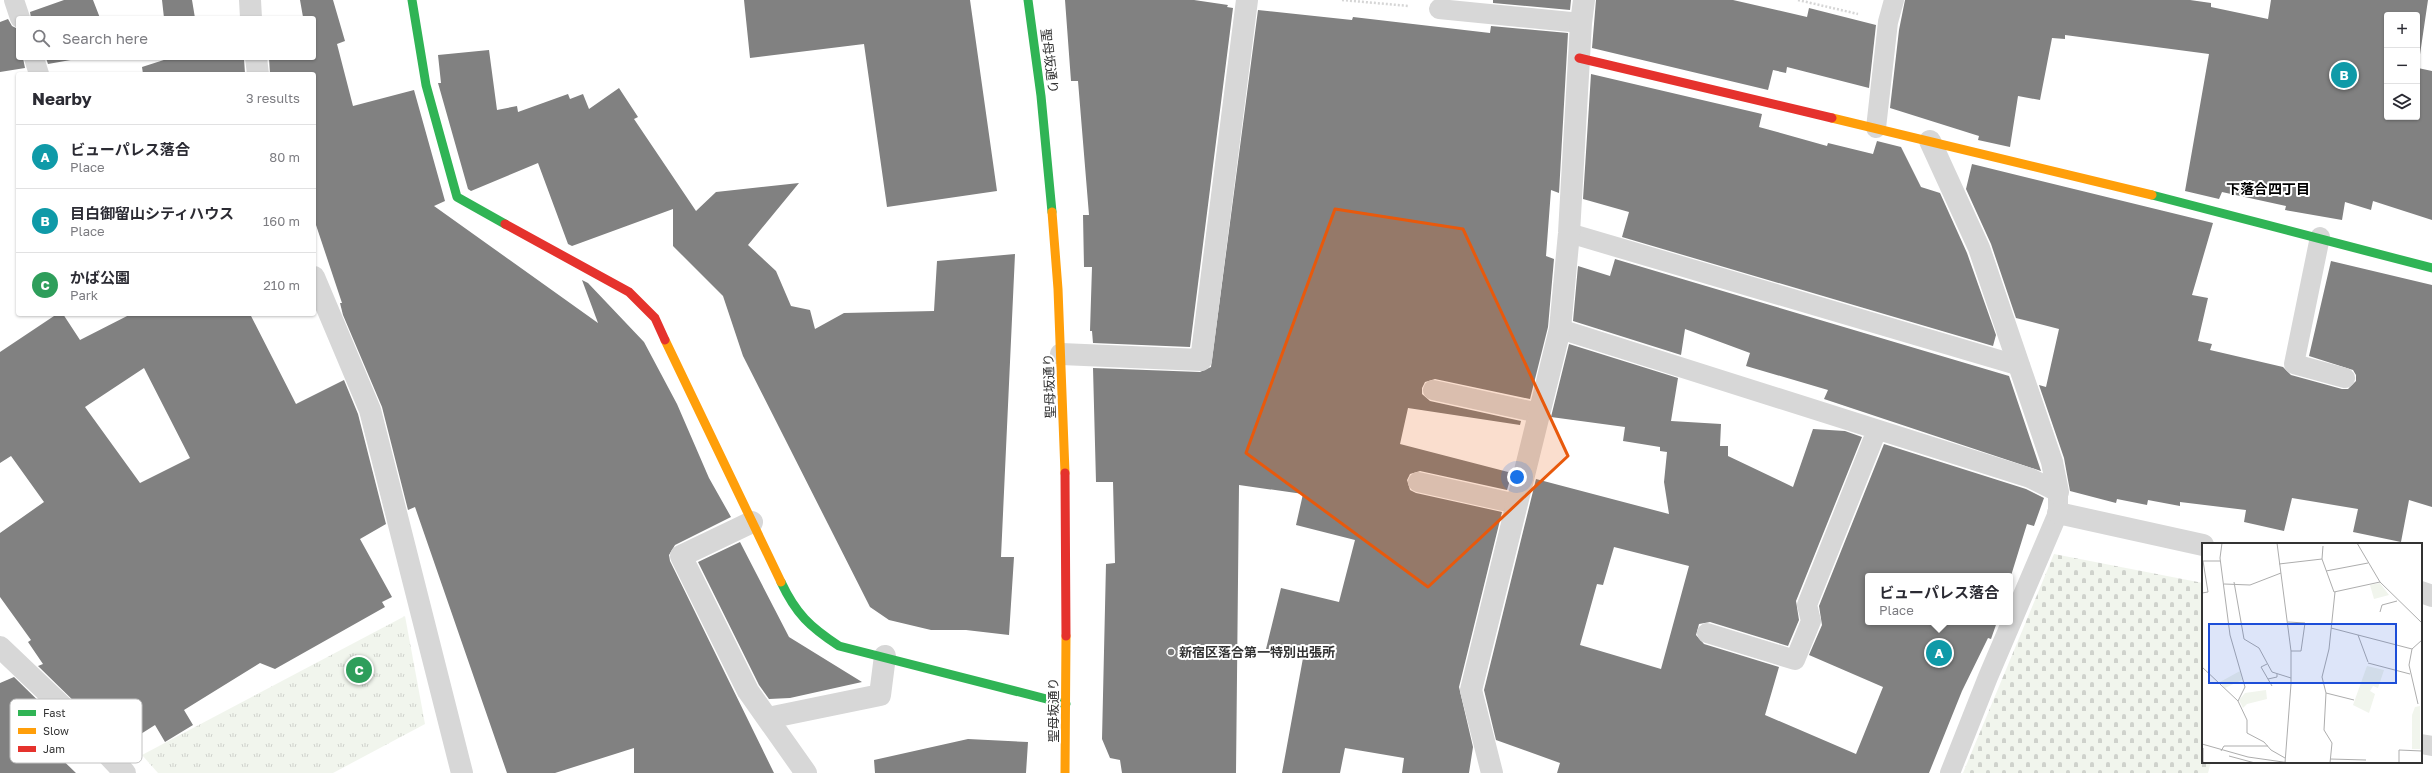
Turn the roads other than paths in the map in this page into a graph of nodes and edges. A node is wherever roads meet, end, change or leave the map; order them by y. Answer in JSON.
{"nodes":[{"id":1,"x":14,"y":0,"type":"edge"},
{"id":2,"x":250,"y":0,"type":"edge"},
{"id":3,"x":412,"y":0,"type":"edge"},
{"id":4,"x":1028,"y":0,"type":"edge"},
{"id":5,"x":1247,"y":0,"type":"edge"},
{"id":6,"x":1584,"y":0,"type":"edge"},
{"id":7,"x":1894,"y":0,"type":"edge"},
{"id":8,"x":1439,"y":9,"type":"road end"},
{"id":9,"x":19,"y":16,"type":"edge"},
{"id":10,"x":251,"y":16,"type":"edge"},
{"id":11,"x":1581,"y":23,"type":"junction"},
{"id":12,"x":1579,"y":58,"type":"junction"},
{"id":13,"x":35,"y":60,"type":"edge"},
{"id":14,"x":256,"y":60,"type":"edge"},
{"id":15,"x":38,"y":72,"type":"edge"},
{"id":16,"x":258,"y":72,"type":"edge"},
{"id":17,"x":1876,"y":128,"type":"junction"},
{"id":18,"x":1930,"y":141,"type":"junction"},
{"id":19,"x":1569,"y":233,"type":"junction"},
{"id":20,"x":2320,"y":237,"type":"junction"},
{"id":21,"x":2432,"y":268,"type":"edge"},
{"id":22,"x":316,"y":282,"type":"edge"},
{"id":23,"x":1560,"y":328,"type":"junction"},
{"id":24,"x":1061,"y":354,"type":"junction"},
{"id":25,"x":2020,"y":366,"type":"junction"},
{"id":26,"x":2345,"y":378,"type":"dead end"},
{"id":27,"x":1432,"y":390,"type":"dead end"},
{"id":28,"x":1539,"y":413,"type":"junction"},
{"id":29,"x":1877,"y":430,"type":"junction"},
{"id":30,"x":1418,"y":482,"type":"dead end"},
{"id":31,"x":2058,"y":502,"type":"junction"},
{"id":32,"x":1517,"y":504,"type":"junction"},
{"id":33,"x":752,"y":522,"type":"junction"},
{"id":34,"x":2202,"y":545,"type":"edge"},
{"id":35,"x":2422,"y":592,"type":"edge"},
{"id":36,"x":2432,"y":596,"type":"edge"},
{"id":37,"x":2013,"y":614,"type":"edge"},
{"id":38,"x":2009,"y":625,"type":"edge"},
{"id":39,"x":1706,"y":633,"type":"dead end"},
{"id":40,"x":0,"y":647,"type":"edge"},
{"id":41,"x":885,"y":656,"type":"junction"},
{"id":42,"x":55,"y":699,"type":"edge"},
{"id":43,"x":1066,"y":704,"type":"junction"},
{"id":44,"x":768,"y":718,"type":"junction"},
{"id":45,"x":2422,"y":744,"type":"edge"},
{"id":46,"x":2432,"y":746,"type":"edge"},
{"id":47,"x":116,"y":763,"type":"edge"},
{"id":48,"x":125,"y":773,"type":"edge"},
{"id":49,"x":462,"y":773,"type":"edge"},
{"id":50,"x":806,"y":773,"type":"edge"},
{"id":51,"x":1065,"y":773,"type":"edge"},
{"id":52,"x":1492,"y":773,"type":"edge"},
{"id":53,"x":1950,"y":773,"type":"edge"}],
"edges":[{"from":1,"to":9,"type":"lane"},
{"from":2,"to":10,"type":"street"},
{"from":3,"to":33,"type":"street"},
{"from":4,"to":24,"type":"street","name":"聖母坂通り"},
{"from":5,"to":24,"type":"street"},
{"from":6,"to":11,"type":"street"},
{"from":7,"to":17,"type":"lane"},
{"from":8,"to":11,"type":"lane"},
{"from":11,"to":12,"type":"street"},
{"from":12,"to":17,"type":"street"},
{"from":12,"to":19,"type":"street"},
{"from":13,"to":15,"type":"lane"},
{"from":14,"to":16,"type":"street"},
{"from":17,"to":18,"type":"street"},
{"from":18,"to":20,"type":"street"},
{"from":18,"to":25,"type":"street"},
{"from":19,"to":23,"type":"street"},
{"from":19,"to":25,"type":"lane"},
{"from":20,"to":21,"type":"street"},
{"from":20,"to":26,"type":"lane"},
{"from":22,"to":49,"type":"street"},
{"from":23,"to":28,"type":"street"},
{"from":23,"to":29,"type":"lane"},
{"from":24,"to":43,"type":"street","name":"聖母坂通り"},
{"from":25,"to":31,"type":"street"},
{"from":27,"to":28,"type":"lane"},
{"from":28,"to":32,"type":"street"},
{"from":29,"to":31,"type":"lane"},
{"from":29,"to":39,"type":"lane"},
{"from":30,"to":32,"type":"lane"},
{"from":31,"to":34,"type":"street"},
{"from":31,"to":37,"type":"lane"},
{"from":32,"to":52,"type":"street"},
{"from":33,"to":41,"type":"street"},
{"from":33,"to":44,"type":"street"},
{"from":35,"to":36,"type":"street"},
{"from":38,"to":53,"type":"lane"},
{"from":40,"to":42,"type":"street"},
{"from":41,"to":43,"type":"street"},
{"from":41,"to":44,"type":"street"},
{"from":43,"to":51,"type":"street","name":"聖母坂通り"},
{"from":44,"to":50,"type":"street"},
{"from":45,"to":46,"type":"lane"},
{"from":47,"to":48,"type":"street"}]}
